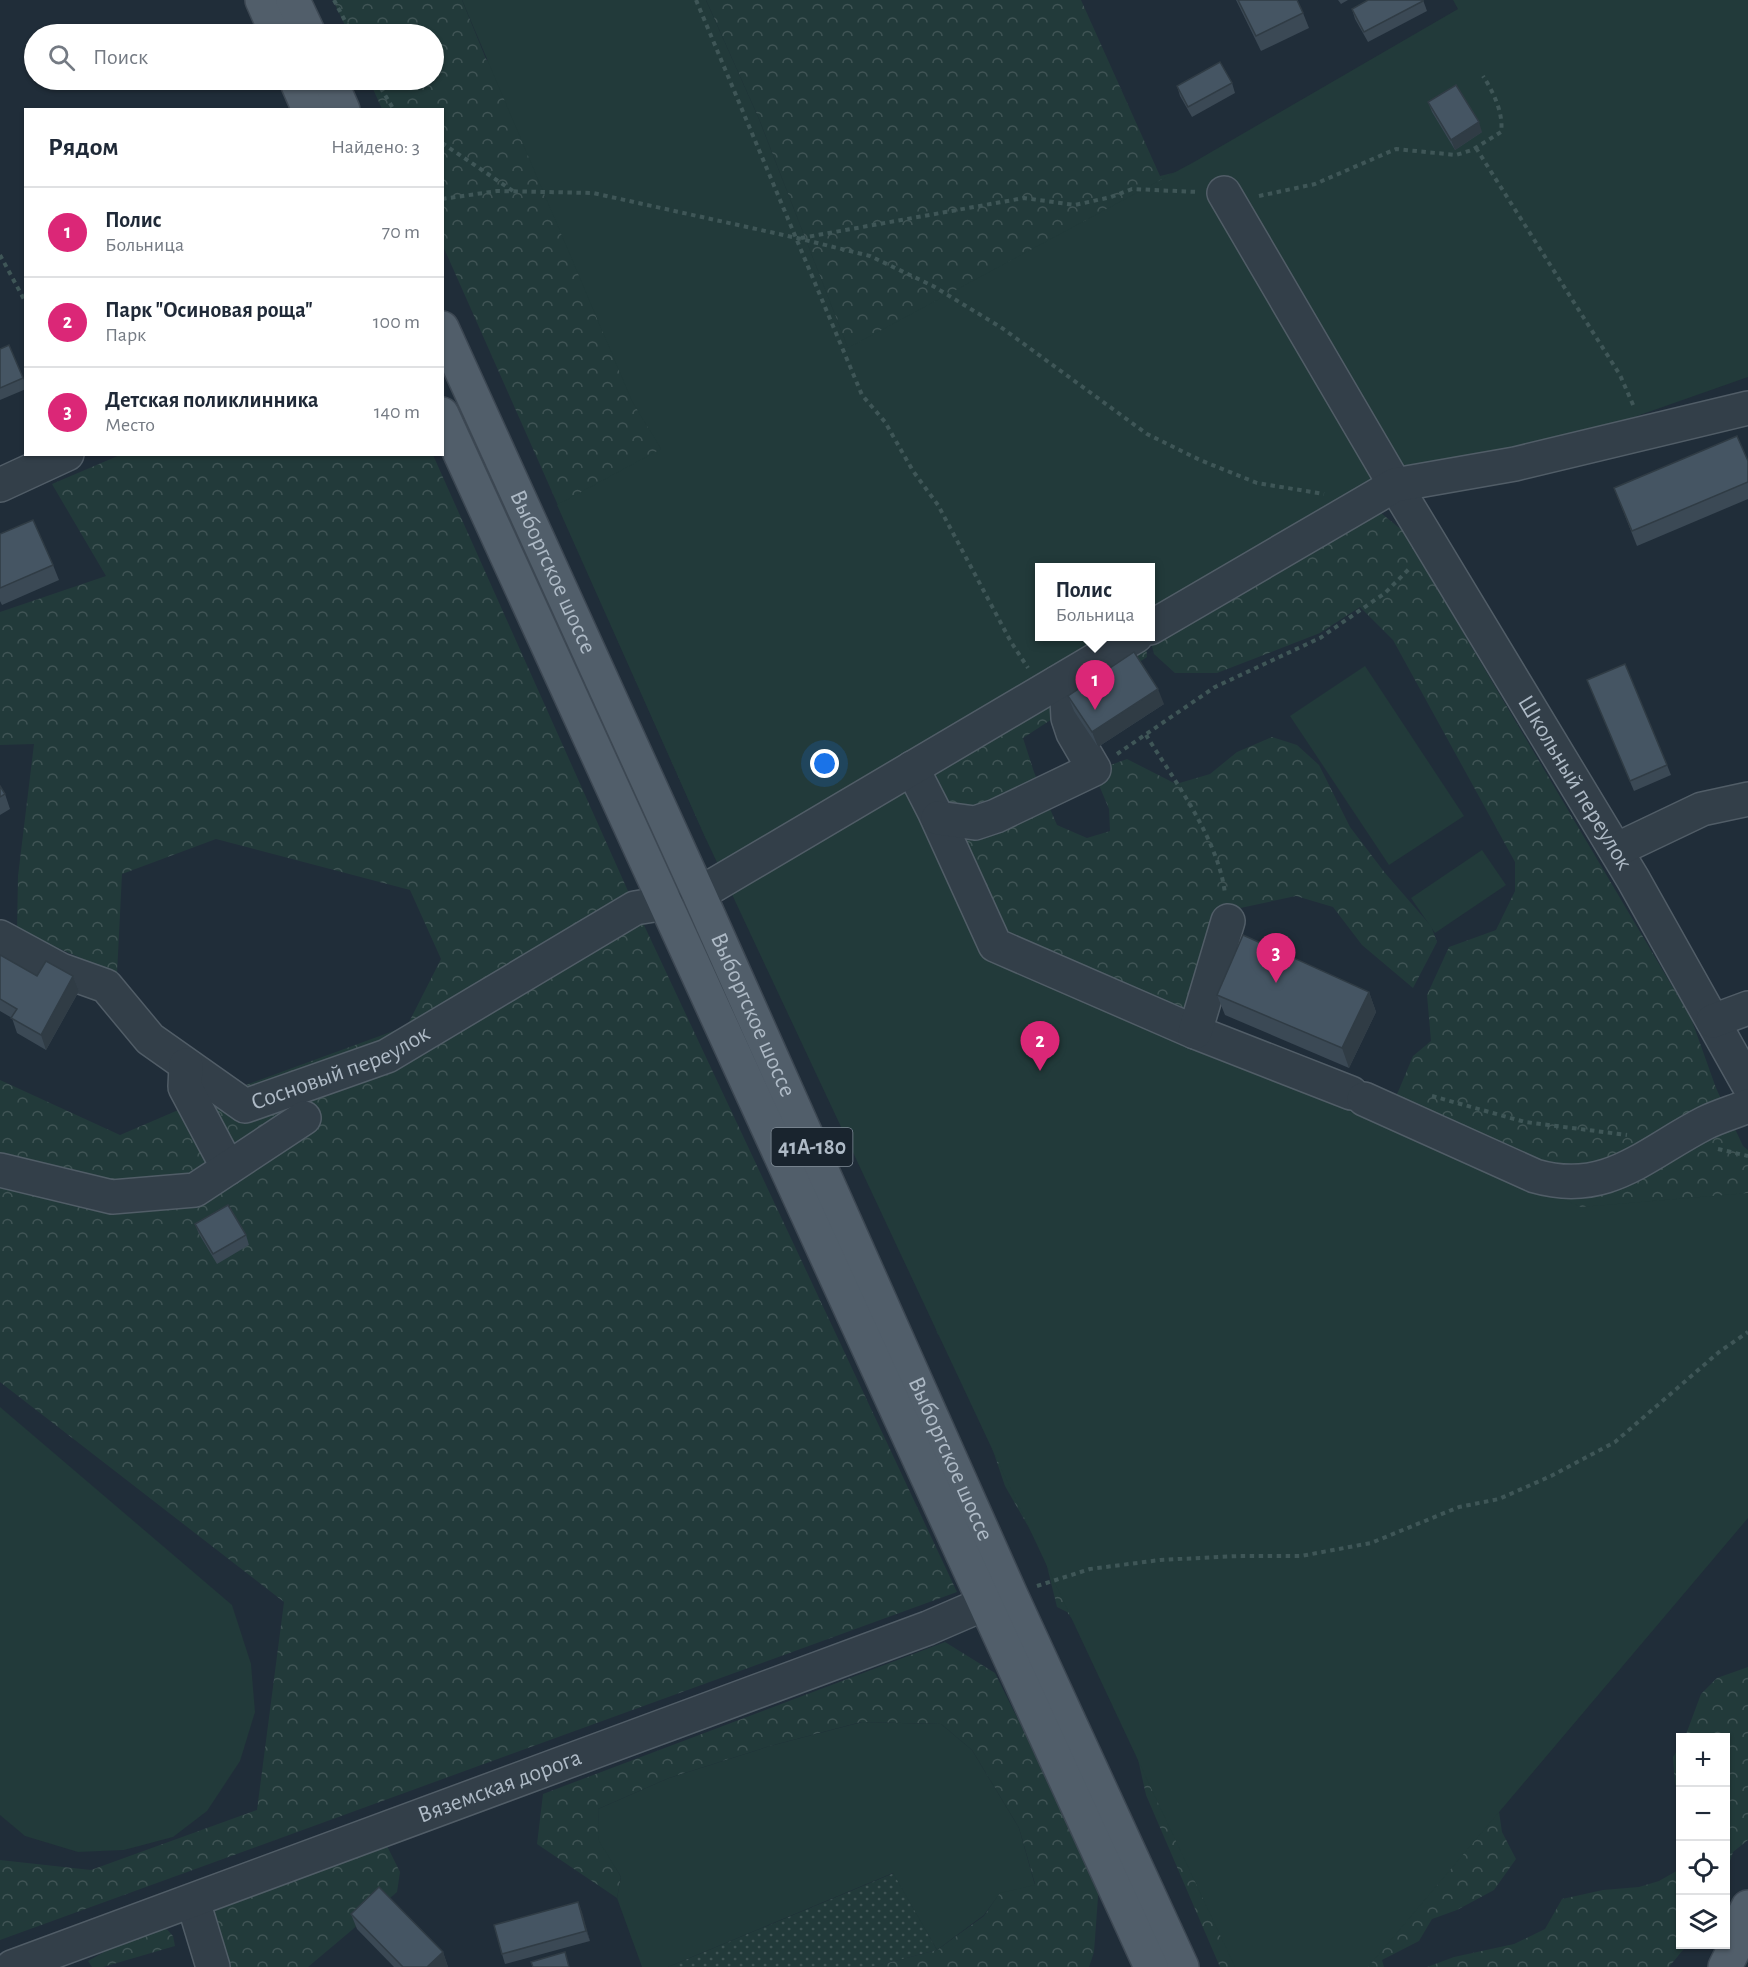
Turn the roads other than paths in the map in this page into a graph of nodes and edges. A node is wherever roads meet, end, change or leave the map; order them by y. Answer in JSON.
{"nodes":[{"id":1,"x":262,"y":0,"type":"edge"},
{"id":2,"x":293,"y":0,"type":"edge"},
{"id":3,"x":273,"y":24,"type":"edge"},
{"id":4,"x":304,"y":24,"type":"edge"},
{"id":5,"x":300,"y":90,"type":"edge"},
{"id":6,"x":334,"y":90,"type":"edge"},
{"id":7,"x":308,"y":108,"type":"edge"},
{"id":8,"x":342,"y":108,"type":"edge"},
{"id":9,"x":1227,"y":196,"type":"road end"},
{"id":10,"x":444,"y":332,"type":"edge"},
{"id":11,"x":1748,"y":408,"type":"edge"},
{"id":12,"x":444,"y":418,"type":"edge"},
{"id":13,"x":63,"y":456,"type":"edge"},
{"id":14,"x":0,"y":485,"type":"edge"},
{"id":15,"x":1395,"y":485,"type":"junction"},
{"id":16,"x":1155,"y":625,"type":"edge"},
{"id":17,"x":1127,"y":641,"type":"edge"},
{"id":18,"x":1049,"y":687,"type":"junction"},
{"id":19,"x":912,"y":768,"type":"junction"},
{"id":20,"x":1748,"y":799,"type":"edge"},
{"id":21,"x":938,"y":818,"type":"junction"},
{"id":22,"x":1616,"y":850,"type":"junction"},
{"id":23,"x":699,"y":894,"type":"junction"},
{"id":24,"x":666,"y":903,"type":"junction"},
{"id":25,"x":1228,"y":921,"type":"road end"},
{"id":26,"x":0,"y":937,"type":"edge"},
{"id":27,"x":1748,"y":1008,"type":"edge"},
{"id":28,"x":1713,"y":1021,"type":"junction"},
{"id":29,"x":1195,"y":1032,"type":"junction"},
{"id":30,"x":186,"y":1065,"type":"junction"},
{"id":31,"x":1748,"y":1084,"type":"edge"},
{"id":32,"x":1748,"y":1106,"type":"edge"},
{"id":33,"x":304,"y":1118,"type":"dead end"},
{"id":34,"x":228,"y":1168,"type":"junction"},
{"id":35,"x":0,"y":1170,"type":"edge"},
{"id":36,"x":986,"y":1603,"type":"junction"},
{"id":37,"x":193,"y":1901,"type":"junction"},
{"id":38,"x":1732,"y":1931,"type":"edge"},
{"id":39,"x":1146,"y":1962,"type":"edge"},
{"id":40,"x":12,"y":1967,"type":"edge"},
{"id":41,"x":213,"y":1967,"type":"edge"},
{"id":42,"x":1182,"y":1967,"type":"edge"},
{"id":43,"x":1706,"y":1967,"type":"edge"},
{"id":44,"x":1725,"y":1967,"type":"edge"}],
"edges":[{"from":1,"to":3,"type":"main road"},
{"from":2,"to":4,"type":"main road"},
{"from":5,"to":7,"type":"main road"},
{"from":6,"to":8,"type":"main road"},
{"from":9,"to":15,"type":"street","name":"Школьный переулок"},
{"from":10,"to":23,"type":"main road","name":"Выборгское шоссе","number":"41А-180"},
{"from":11,"to":15,"type":"street"},
{"from":12,"to":24,"type":"main road","name":"Выборгское шоссе","number":"41А-180"},
{"from":13,"to":14,"type":"street"},
{"from":15,"to":16,"type":"street"},
{"from":15,"to":22,"type":"street","name":"Школьный переулок"},
{"from":17,"to":18,"type":"street"},
{"from":18,"to":19,"type":"street"},
{"from":18,"to":21,"type":"street"},
{"from":19,"to":21,"type":"street"},
{"from":19,"to":23,"type":"street"},
{"from":20,"to":22,"type":"street"},
{"from":21,"to":29,"type":"street"},
{"from":22,"to":28,"type":"street","name":"Школьный переулок"},
{"from":23,"to":42,"type":"main road","name":"Выборгское шоссе","number":"41А-180"},
{"from":24,"to":30,"type":"street","name":"Сосновый переулок"},
{"from":24,"to":36,"type":"main road","name":"Выборгское шоссе","number":"41А-180"},
{"from":25,"to":29,"type":"street"},
{"from":26,"to":30,"type":"street","name":"Сосновый переулок"},
{"from":27,"to":28,"type":"street"},
{"from":28,"to":31,"type":"street","name":"Школьный переулок"},
{"from":29,"to":32,"type":"street"},
{"from":30,"to":34,"type":"street"},
{"from":33,"to":34,"type":"street"},
{"from":34,"to":35,"type":"street"},
{"from":36,"to":37,"type":"street","name":"Вяземская дорога"},
{"from":36,"to":39,"type":"main road","name":"Выборгское шоссе","number":"41А-180"},
{"from":37,"to":40,"type":"street","name":"Вяземская дорога"},
{"from":37,"to":41,"type":"street"},
{"from":38,"to":43,"type":"main road"},
{"from":38,"to":44,"type":"main road"}]}
